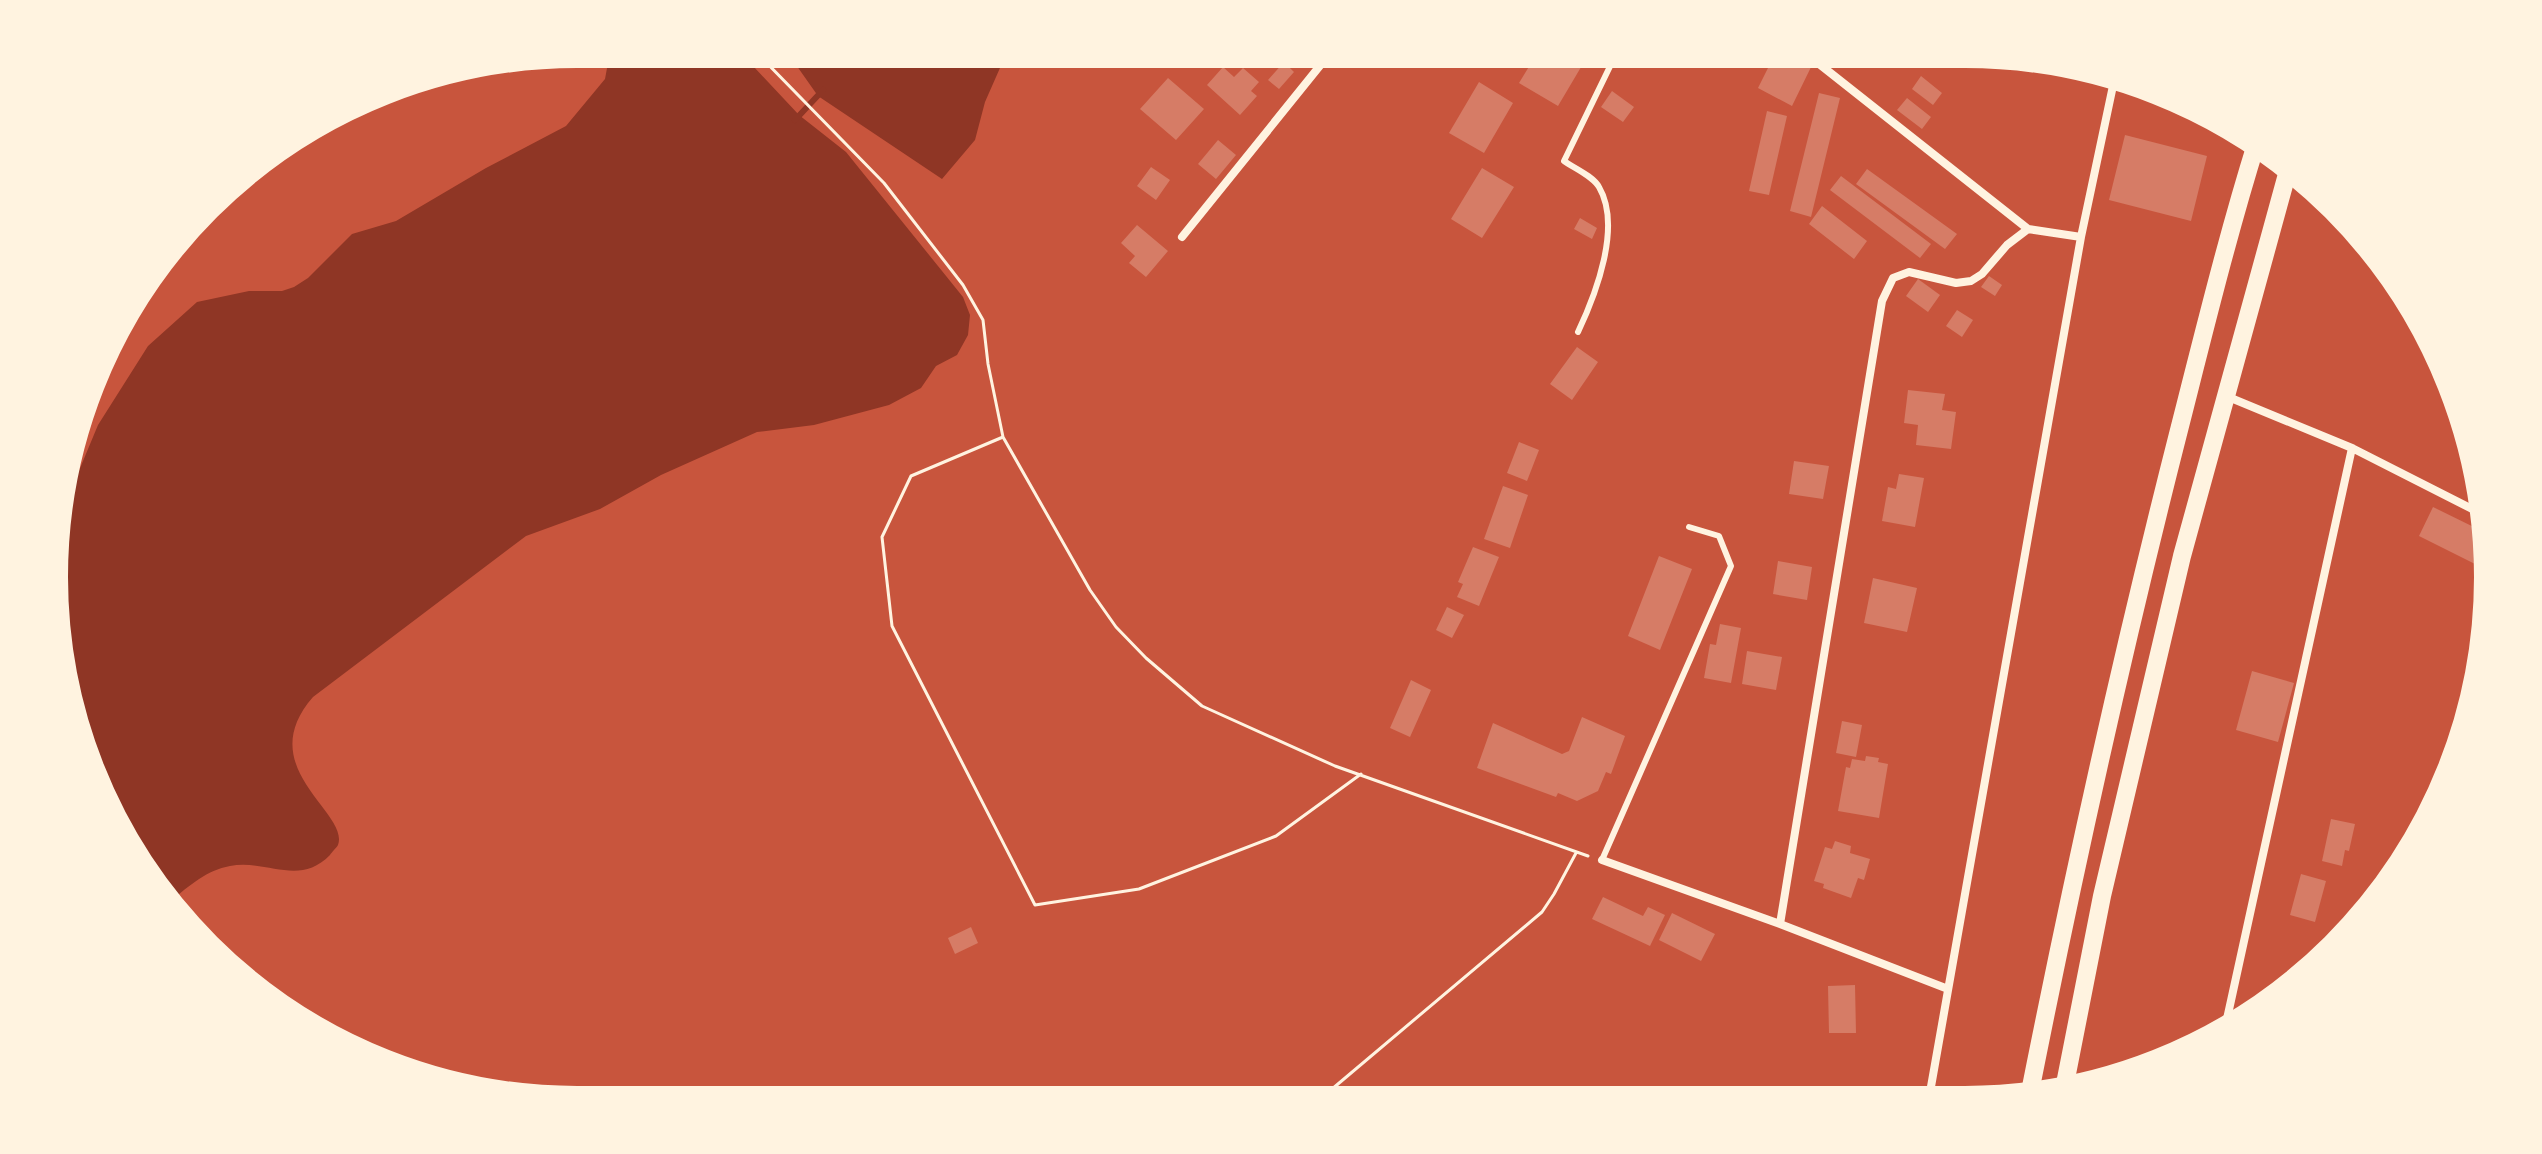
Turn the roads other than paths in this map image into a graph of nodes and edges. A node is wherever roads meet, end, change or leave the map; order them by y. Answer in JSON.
{"nodes":[{"id":1,"x":1320,"y":66,"type":"edge"},
{"id":2,"x":1610,"y":66,"type":"edge"},
{"id":3,"x":1822,"y":66,"type":"edge"},
{"id":4,"x":2113,"y":88,"type":"edge"},
{"id":5,"x":2251,"y":153,"type":"edge"},
{"id":6,"x":2285,"y":180,"type":"edge"},
{"id":7,"x":2028,"y":229,"type":"junction"},
{"id":8,"x":1182,"y":237,"type":"dead end"},
{"id":9,"x":2081,"y":237,"type":"junction"},
{"id":10,"x":1578,"y":332,"type":"dead end"},
{"id":11,"x":2225,"y":396,"type":"junction"},
{"id":12,"x":2352,"y":448,"type":"junction"},
{"id":13,"x":2472,"y":509,"type":"edge"},
{"id":14,"x":1689,"y":527,"type":"dead end"},
{"id":15,"x":1602,"y":860,"type":"joint"},
{"id":16,"x":1780,"y":924,"type":"junction"},
{"id":17,"x":1948,"y":989,"type":"junction"},
{"id":18,"x":2228,"y":1015,"type":"edge"},
{"id":19,"x":2066,"y":1078,"type":"edge"},
{"id":20,"x":2032,"y":1084,"type":"edge"},
{"id":21,"x":1931,"y":1088,"type":"edge"}],
"edges":[{"from":1,"to":8,"type":"street"},
{"from":2,"to":10,"type":"lane"},
{"from":3,"to":7,"type":"street"},
{"from":4,"to":9,"type":"street"},
{"from":5,"to":20,"type":"highway"},
{"from":6,"to":11,"type":"highway"},
{"from":7,"to":9,"type":"street"},
{"from":7,"to":16,"type":"street"},
{"from":9,"to":17,"type":"street"},
{"from":11,"to":12,"type":"street"},
{"from":11,"to":19,"type":"highway"},
{"from":12,"to":13,"type":"street"},
{"from":12,"to":18,"type":"street"},
{"from":14,"to":15,"type":"lane"},
{"from":15,"to":16,"type":"street"},
{"from":16,"to":17,"type":"street"},
{"from":17,"to":21,"type":"street"}]}
